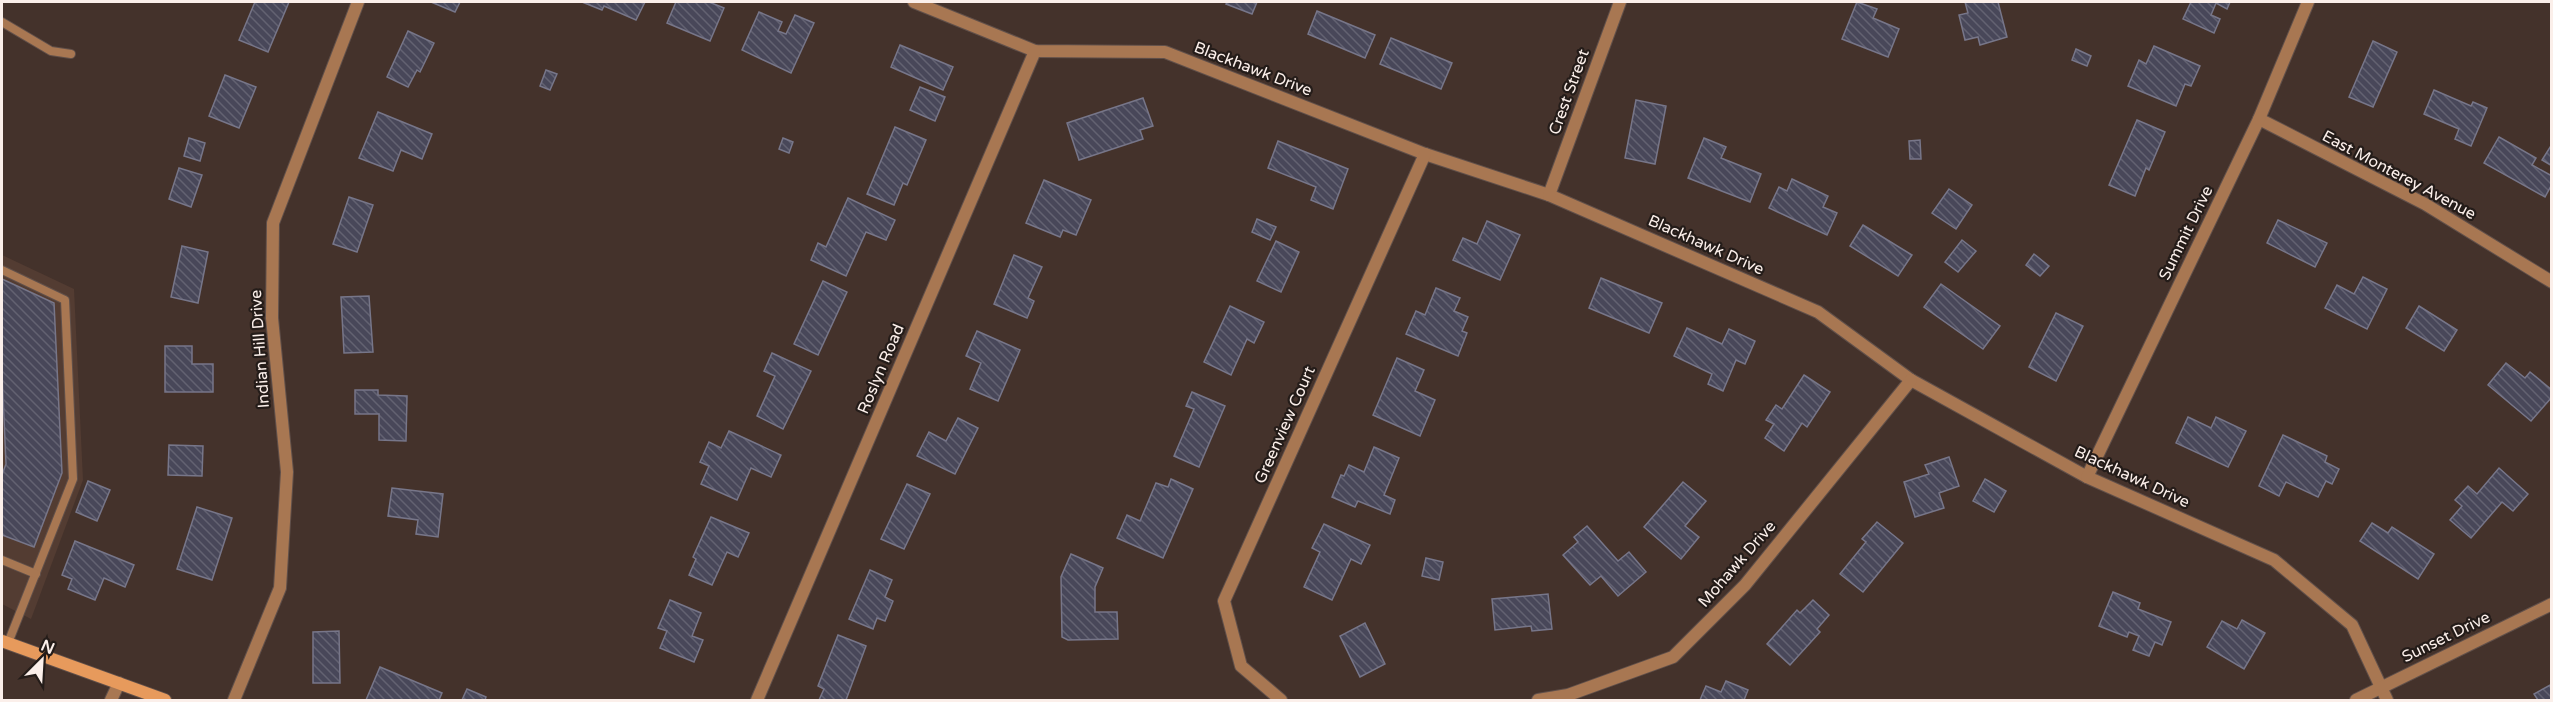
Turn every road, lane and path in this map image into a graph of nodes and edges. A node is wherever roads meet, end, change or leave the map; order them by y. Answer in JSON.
{"nodes":[{"id":1,"x":358,"y":2,"type":"edge"},
{"id":2,"x":914,"y":2,"type":"edge"},
{"id":3,"x":1620,"y":2,"type":"edge"},
{"id":4,"x":2308,"y":2,"type":"edge"},
{"id":5,"x":2,"y":22,"type":"edge"},
{"id":6,"x":1035,"y":51,"type":"junction"},
{"id":7,"x":71,"y":54,"type":"dead end"},
{"id":8,"x":2259,"y":119,"type":"junction"},
{"id":9,"x":1425,"y":154,"type":"junction"},
{"id":10,"x":1549,"y":195,"type":"junction"},
{"id":11,"x":2,"y":270,"type":"edge"},
{"id":12,"x":2552,"y":282,"type":"edge"},
{"id":13,"x":1911,"y":380,"type":"junction"},
{"id":14,"x":2086,"y":477,"type":"junction"},
{"id":15,"x":2,"y":560,"type":"edge"},
{"id":16,"x":36,"y":574,"type":"junction"},
{"id":17,"x":2552,"y":604,"type":"edge"},
{"id":18,"x":5,"y":642,"type":"edge"},
{"id":19,"x":119,"y":683,"type":"junction"},
{"id":20,"x":2380,"y":687,"type":"junction"},
{"id":21,"x":1569,"y":698,"type":"edge"},
{"id":22,"x":111,"y":700,"type":"edge"},
{"id":23,"x":165,"y":700,"type":"edge"},
{"id":24,"x":234,"y":700,"type":"edge"},
{"id":25,"x":757,"y":700,"type":"edge"},
{"id":26,"x":1281,"y":700,"type":"edge"},
{"id":27,"x":1538,"y":700,"type":"edge"},
{"id":28,"x":2356,"y":700,"type":"edge"},
{"id":29,"x":2387,"y":700,"type":"edge"}],
"edges":[{"from":1,"to":24,"type":"street","name":"Indian Hill Drive"},
{"from":2,"to":6,"type":"street","name":"Blackhawk Drive"},
{"from":3,"to":10,"type":"street","name":"Crest Street"},
{"from":4,"to":8,"type":"street","name":"Summit Drive"},
{"from":5,"to":7,"type":"lane"},
{"from":6,"to":9,"type":"street","name":"Blackhawk Drive"},
{"from":6,"to":25,"type":"street","name":"Roslyn Road"},
{"from":8,"to":12,"type":"street","name":"East Monterey Avenue"},
{"from":8,"to":14,"type":"street","name":"Summit Drive"},
{"from":9,"to":10,"type":"street","name":"Blackhawk Drive"},
{"from":9,"to":26,"type":"street","name":"Greenview Court"},
{"from":10,"to":13,"type":"street","name":"Blackhawk Drive"},
{"from":11,"to":16,"type":"lane"},
{"from":13,"to":14,"type":"street","name":"Blackhawk Drive"},
{"from":13,"to":21,"type":"street","name":"Mohawk Drive"},
{"from":14,"to":20,"type":"street","name":"Blackhawk Drive"},
{"from":15,"to":16,"type":"lane"},
{"from":16,"to":18,"type":"lane"},
{"from":17,"to":20,"type":"street","name":"Sunset Drive"},
{"from":18,"to":19,"type":"main road"},
{"from":19,"to":22,"type":"street"},
{"from":19,"to":23,"type":"main road"},
{"from":20,"to":28,"type":"street","name":"Sunset Drive"},
{"from":20,"to":29,"type":"street","name":"Blackhawk Drive"},
{"from":21,"to":27,"type":"street","name":"Mohawk Drive"}]}
